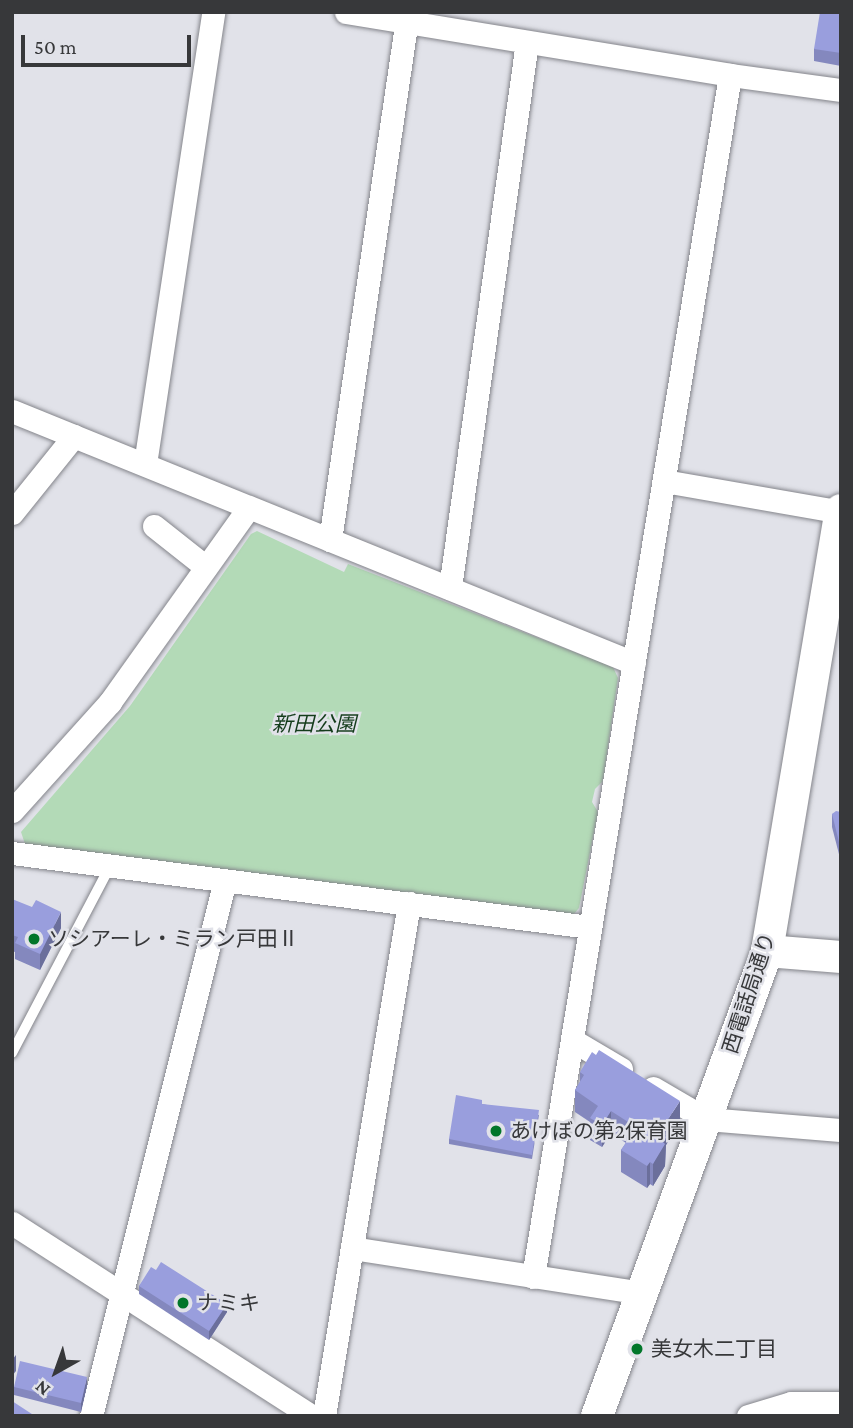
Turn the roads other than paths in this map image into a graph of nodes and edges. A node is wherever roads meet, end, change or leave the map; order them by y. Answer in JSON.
{"nodes":[{"id":1,"x":213,"y":12,"type":"edge"},
{"id":2,"x":346,"y":12,"type":"edge"},
{"id":3,"x":407,"y":17,"type":"edge"},
{"id":4,"x":527,"y":42,"type":"junction"},
{"id":5,"x":730,"y":75,"type":"junction"},
{"id":6,"x":841,"y":90,"type":"edge"},
{"id":7,"x":12,"y":411,"type":"edge"},
{"id":8,"x":74,"y":436,"type":"junction"},
{"id":9,"x":145,"y":464,"type":"junction"},
{"id":10,"x":664,"y":481,"type":"junction"},
{"id":11,"x":249,"y":507,"type":"junction"},
{"id":12,"x":841,"y":511,"type":"edge"},
{"id":13,"x":12,"y":513,"type":"edge"},
{"id":14,"x":154,"y":526,"type":"dead end"},
{"id":15,"x":330,"y":540,"type":"junction"},
{"id":16,"x":206,"y":567,"type":"junction"},
{"id":17,"x":450,"y":589,"type":"junction"},
{"id":18,"x":634,"y":663,"type":"junction"},
{"id":19,"x":12,"y":811,"type":"edge"},
{"id":20,"x":12,"y":853,"type":"edge"},
{"id":21,"x":111,"y":865,"type":"junction"},
{"id":22,"x":225,"y":880,"type":"junction"},
{"id":23,"x":409,"y":903,"type":"junction"},
{"id":24,"x":590,"y":926,"type":"junction"},
{"id":25,"x":768,"y":951,"type":"junction"},
{"id":26,"x":841,"y":957,"type":"edge"},
{"id":27,"x":572,"y":1040,"type":"junction"},
{"id":28,"x":12,"y":1053,"type":"edge"},
{"id":29,"x":706,"y":1119,"type":"junction"},
{"id":30,"x":841,"y":1130,"type":"edge"},
{"id":31,"x":12,"y":1223,"type":"edge"},
{"id":32,"x":352,"y":1248,"type":"junction"},
{"id":33,"x":533,"y":1277,"type":"junction"},
{"id":34,"x":122,"y":1293,"type":"junction"},
{"id":35,"x":642,"y":1293,"type":"junction"},
{"id":36,"x":841,"y":1403,"type":"edge"},
{"id":37,"x":91,"y":1416,"type":"edge"},
{"id":38,"x":312,"y":1416,"type":"edge"},
{"id":39,"x":324,"y":1416,"type":"edge"},
{"id":40,"x":597,"y":1416,"type":"edge"},
{"id":41,"x":748,"y":1416,"type":"edge"}],
"edges":[{"from":1,"to":9,"type":"street"},
{"from":2,"to":3,"type":"street"},
{"from":3,"to":4,"type":"street"},
{"from":3,"to":15,"type":"street"},
{"from":4,"to":5,"type":"street"},
{"from":4,"to":17,"type":"street"},
{"from":5,"to":6,"type":"street"},
{"from":5,"to":10,"type":"street"},
{"from":7,"to":8,"type":"street"},
{"from":8,"to":9,"type":"street"},
{"from":8,"to":13,"type":"street"},
{"from":9,"to":11,"type":"street"},
{"from":10,"to":12,"type":"street"},
{"from":10,"to":18,"type":"street"},
{"from":11,"to":15,"type":"street"},
{"from":11,"to":16,"type":"street"},
{"from":12,"to":25,"type":"street","name":"西電話局通り"},
{"from":14,"to":16,"type":"street"},
{"from":15,"to":17,"type":"street"},
{"from":16,"to":19,"type":"street"},
{"from":17,"to":18,"type":"street"},
{"from":18,"to":24,"type":"street"},
{"from":20,"to":21,"type":"street"},
{"from":21,"to":22,"type":"street"},
{"from":21,"to":28,"type":"lane"},
{"from":22,"to":23,"type":"street"},
{"from":22,"to":34,"type":"street"},
{"from":23,"to":24,"type":"street"},
{"from":23,"to":32,"type":"street"},
{"from":24,"to":27,"type":"street"},
{"from":25,"to":26,"type":"street"},
{"from":25,"to":29,"type":"street","name":"西電話局通り"},
{"from":27,"to":29,"type":"street"},
{"from":27,"to":33,"type":"street"},
{"from":29,"to":30,"type":"street"},
{"from":29,"to":35,"type":"street","name":"西電話局通り"},
{"from":31,"to":34,"type":"street"},
{"from":32,"to":33,"type":"street"},
{"from":32,"to":39,"type":"street"},
{"from":33,"to":35,"type":"street"},
{"from":34,"to":37,"type":"street"},
{"from":34,"to":38,"type":"street"},
{"from":35,"to":40,"type":"street","name":"西電話局通り"},
{"from":36,"to":41,"type":"street"}]}
